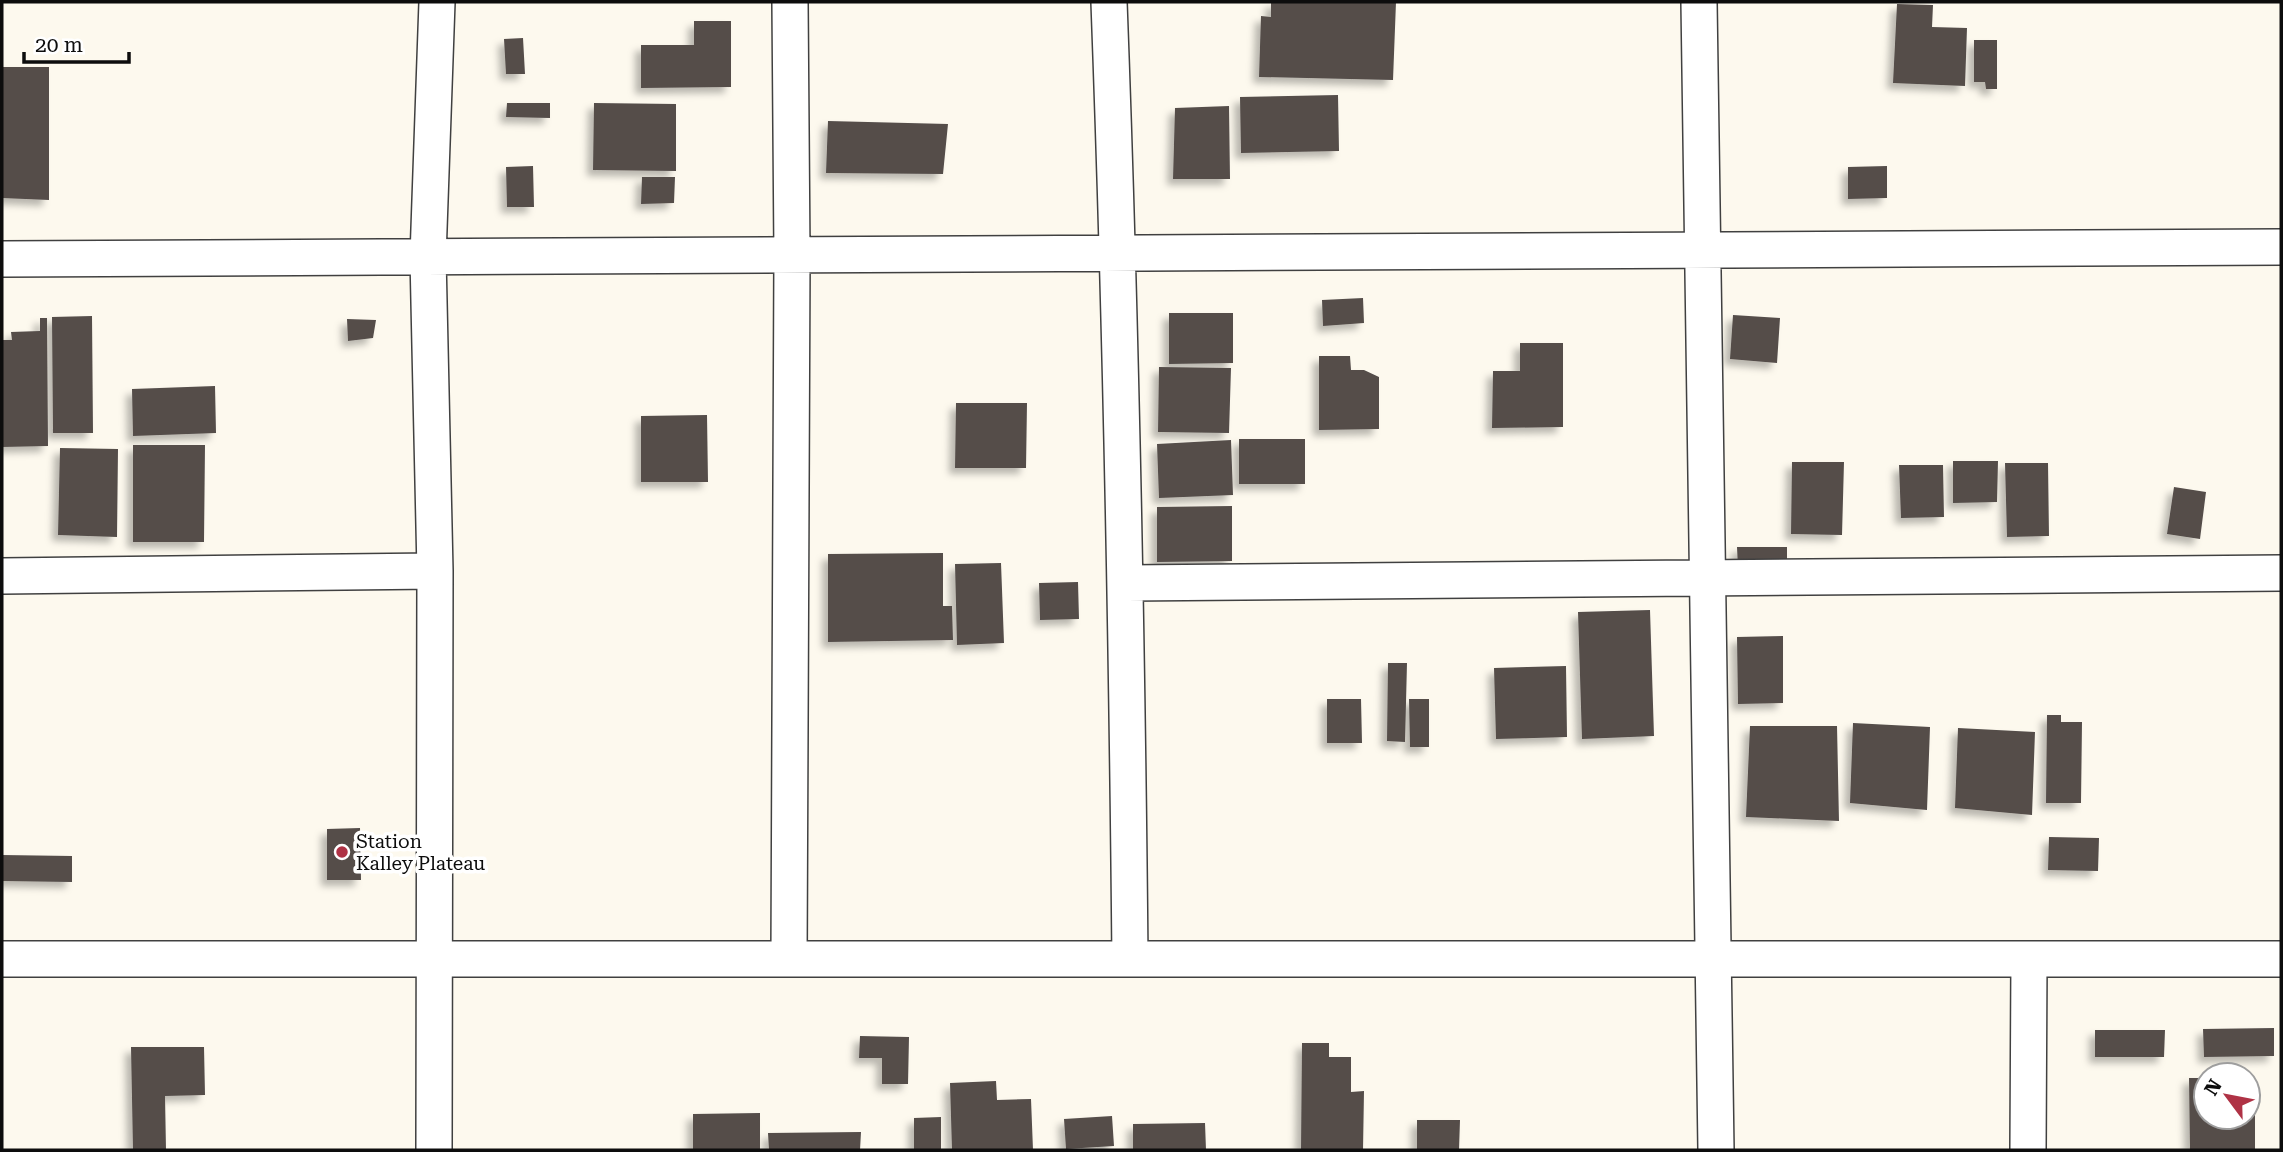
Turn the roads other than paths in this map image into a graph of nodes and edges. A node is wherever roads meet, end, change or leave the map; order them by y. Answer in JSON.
{"nodes":[{"id":1,"x":437,"y":2,"type":"edge"},
{"id":2,"x":790,"y":2,"type":"edge"},
{"id":3,"x":1109,"y":2,"type":"edge"},
{"id":4,"x":1699,"y":2,"type":"edge"},
{"id":5,"x":2281,"y":247,"type":"edge"},
{"id":6,"x":1702,"y":250,"type":"junction"},
{"id":7,"x":1119,"y":253,"type":"junction"},
{"id":8,"x":792,"y":255,"type":"junction"},
{"id":9,"x":428,"y":257,"type":"junction"},
{"id":10,"x":2,"y":259,"type":"edge"},
{"id":11,"x":435,"y":571,"type":"junction"},
{"id":12,"x":2281,"y":573,"type":"edge"},
{"id":13,"x":2,"y":576,"type":"edge"},
{"id":14,"x":1708,"y":578,"type":"junction"},
{"id":15,"x":1126,"y":583,"type":"junction"},
{"id":16,"x":434,"y":958,"type":"junction"},
{"id":17,"x":2,"y":959,"type":"edge"},
{"id":18,"x":789,"y":959,"type":"junction"},
{"id":19,"x":1130,"y":959,"type":"junction"},
{"id":20,"x":1713,"y":959,"type":"junction"},
{"id":21,"x":2029,"y":959,"type":"junction"},
{"id":22,"x":2281,"y":959,"type":"edge"},
{"id":23,"x":434,"y":1150,"type":"edge"},
{"id":24,"x":1716,"y":1150,"type":"edge"},
{"id":25,"x":2028,"y":1150,"type":"edge"}],
"edges":[{"from":1,"to":9,"type":"street"},
{"from":2,"to":8,"type":"street"},
{"from":3,"to":7,"type":"street"},
{"from":4,"to":6,"type":"street"},
{"from":5,"to":6,"type":"street"},
{"from":6,"to":7,"type":"street"},
{"from":6,"to":14,"type":"street"},
{"from":7,"to":8,"type":"street"},
{"from":7,"to":15,"type":"street"},
{"from":8,"to":9,"type":"street"},
{"from":8,"to":18,"type":"street"},
{"from":9,"to":10,"type":"street"},
{"from":9,"to":11,"type":"street"},
{"from":11,"to":13,"type":"street"},
{"from":11,"to":16,"type":"street"},
{"from":12,"to":14,"type":"street"},
{"from":14,"to":15,"type":"street"},
{"from":14,"to":20,"type":"street"},
{"from":15,"to":19,"type":"street"},
{"from":16,"to":17,"type":"street"},
{"from":16,"to":18,"type":"street"},
{"from":16,"to":23,"type":"street"},
{"from":18,"to":19,"type":"street"},
{"from":19,"to":20,"type":"street"},
{"from":20,"to":21,"type":"street"},
{"from":20,"to":24,"type":"street"},
{"from":21,"to":22,"type":"street"},
{"from":21,"to":25,"type":"street"}]}
